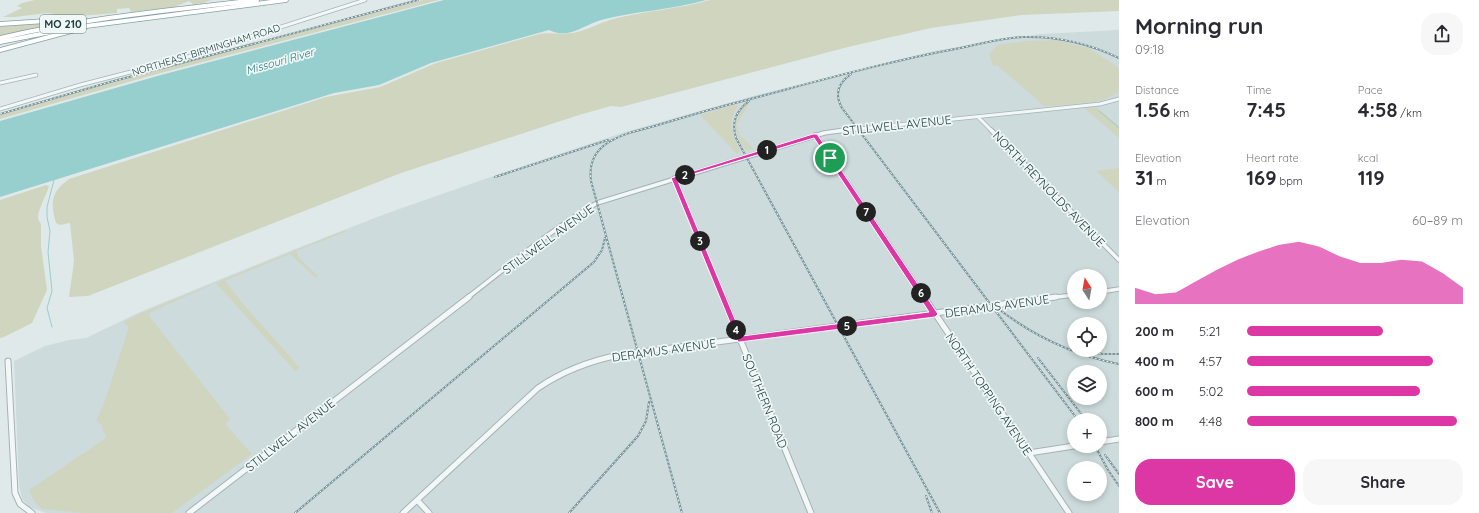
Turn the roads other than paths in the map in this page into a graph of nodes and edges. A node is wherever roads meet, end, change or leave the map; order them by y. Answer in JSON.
{"nodes":[{"id":1,"x":257,"y":0,"type":"edge"},
{"id":2,"x":286,"y":0,"type":"edge"},
{"id":3,"x":365,"y":0,"type":"edge"},
{"id":4,"x":127,"y":17,"type":"junction"},
{"id":5,"x":0,"y":24,"type":"edge"},
{"id":6,"x":0,"y":38,"type":"edge"},
{"id":7,"x":0,"y":42,"type":"edge"},
{"id":8,"x":0,"y":50,"type":"edge"},
{"id":9,"x":36,"y":75,"type":"dead end"},
{"id":10,"x":0,"y":83,"type":"edge"},
{"id":11,"x":1119,"y":99,"type":"edge"},
{"id":12,"x":0,"y":109,"type":"edge"},
{"id":13,"x":978,"y":117,"type":"junction"},
{"id":14,"x":815,"y":136,"type":"junction"},
{"id":15,"x":674,"y":178,"type":"junction"},
{"id":16,"x":1119,"y":260,"type":"edge"},
{"id":17,"x":1119,"y":289,"type":"edge"},
{"id":18,"x":1107,"y":291,"type":"edge"},
{"id":19,"x":1067,"y":296,"type":"edge"},
{"id":20,"x":935,"y":314,"type":"junction"},
{"id":21,"x":740,"y":339,"type":"junction"},
{"id":22,"x":8,"y":361,"type":"dead end"},
{"id":23,"x":1119,"y":438,"type":"edge"},
{"id":24,"x":1107,"y":441,"type":"edge"},
{"id":25,"x":1067,"y":447,"type":"edge"},
{"id":26,"x":1029,"y":453,"type":"junction"},
{"id":27,"x":417,"y":500,"type":"junction"},
{"id":28,"x":32,"y":513,"type":"edge"},
{"id":29,"x":189,"y":513,"type":"edge"},
{"id":30,"x":403,"y":513,"type":"edge"},
{"id":31,"x":429,"y":513,"type":"edge"},
{"id":32,"x":811,"y":513,"type":"edge"},
{"id":33,"x":1069,"y":513,"type":"edge"}],
"edges":[{"from":1,"to":4,"type":"highway","number":"MO 210"},
{"from":2,"to":4,"type":"highway","number":"MO 210"},
{"from":3,"to":12,"type":"street","name":"NORTHEAST BIRMINGHAM ROAD"},
{"from":4,"to":5,"type":"highway"},
{"from":4,"to":6,"type":"highway","number":"MO 210"},
{"from":4,"to":7,"type":"highway","number":"MO 210"},
{"from":4,"to":8,"type":"highway"},
{"from":9,"to":10,"type":"street"},
{"from":11,"to":13,"type":"street","name":"STILLWELL AVENUE"},
{"from":13,"to":14,"type":"street","name":"STILLWELL AVENUE"},
{"from":13,"to":16,"type":"street","name":"NORTH REYNOLDS AVENUE"},
{"from":14,"to":15,"type":"street","name":"STILLWELL AVENUE"},
{"from":14,"to":20,"type":"street","name":"NORTH TOPPING AVENUE"},
{"from":15,"to":21,"type":"street","name":"SOUTHERN ROAD"},
{"from":15,"to":29,"type":"street","name":"STILLWELL AVENUE"},
{"from":17,"to":18,"type":"street"},
{"from":19,"to":20,"type":"street","name":"DERAMUS AVENUE"},
{"from":20,"to":21,"type":"street","name":"DERAMUS AVENUE"},
{"from":20,"to":26,"type":"street","name":"NORTH TOPPING AVENUE"},
{"from":21,"to":27,"type":"street","name":"DERAMUS AVENUE"},
{"from":21,"to":32,"type":"street","name":"SOUTHERN ROAD"},
{"from":22,"to":28,"type":"street"},
{"from":23,"to":24,"type":"street"},
{"from":25,"to":26,"type":"street"},
{"from":26,"to":33,"type":"street","name":"NORTH TOPPING AVENUE"},
{"from":27,"to":30,"type":"street","name":"DERAMUS AVENUE"},
{"from":27,"to":31,"type":"street"}]}
